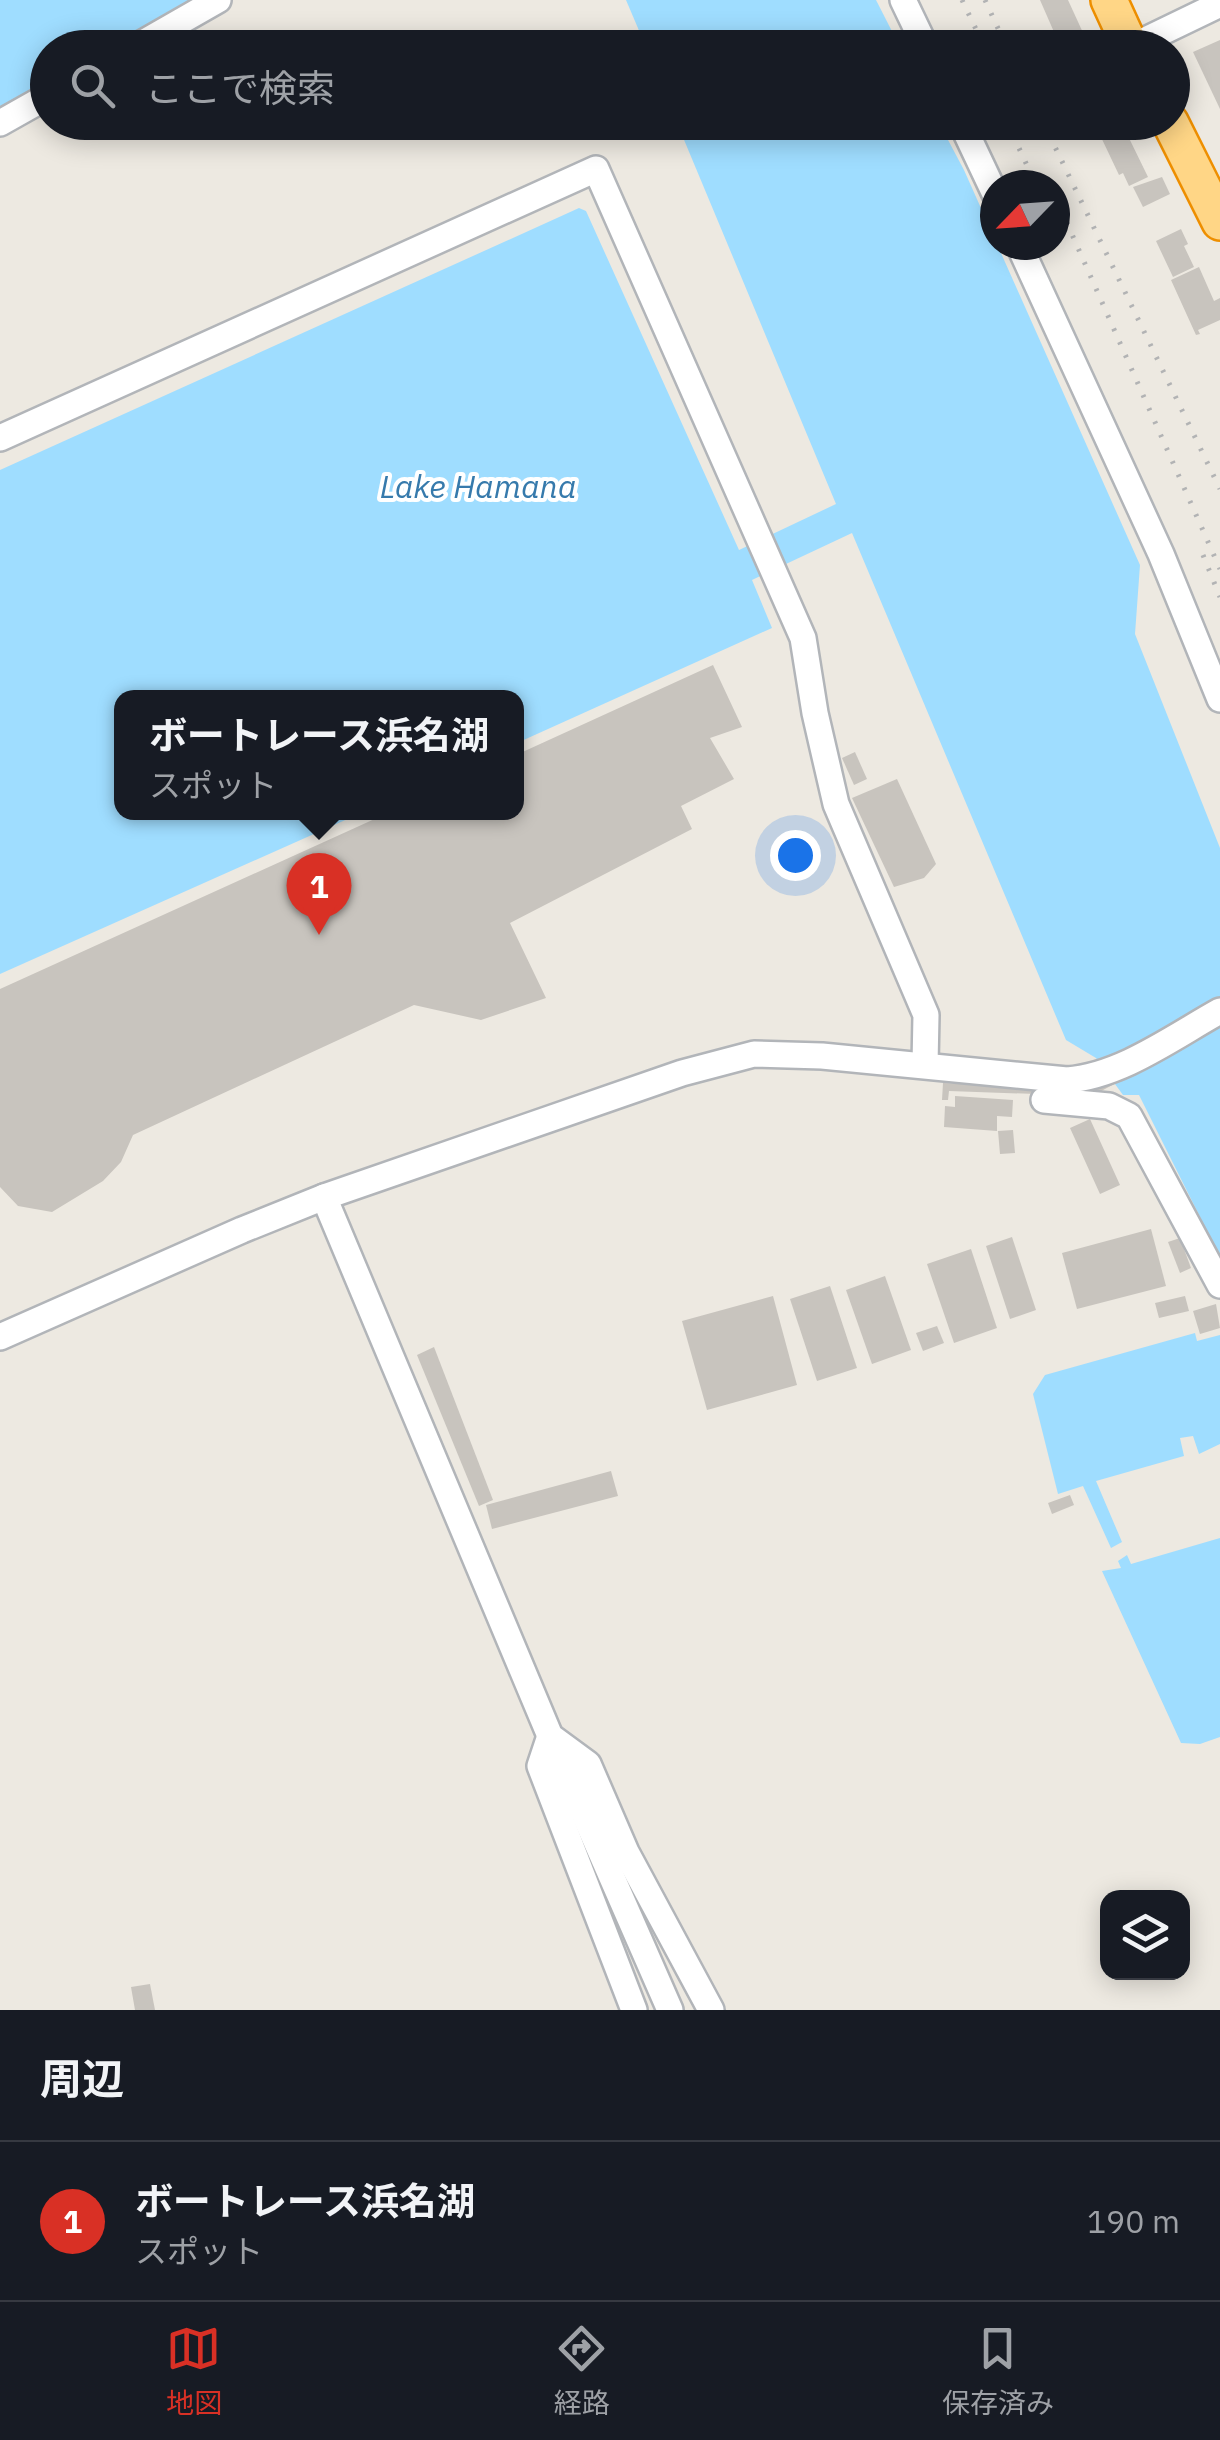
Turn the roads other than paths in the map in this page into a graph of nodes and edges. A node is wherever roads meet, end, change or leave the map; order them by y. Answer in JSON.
{"nodes":[{"id":1,"x":218,"y":0,"type":"edge"},
{"id":2,"x":903,"y":0,"type":"edge"},
{"id":3,"x":1110,"y":0,"type":"edge"},
{"id":4,"x":1220,"y":4,"type":"edge"},
{"id":5,"x":166,"y":30,"type":"edge"},
{"id":6,"x":917,"y":30,"type":"edge"},
{"id":7,"x":1123,"y":30,"type":"edge"},
{"id":8,"x":1166,"y":30,"type":"edge"},
{"id":9,"x":30,"y":106,"type":"edge"},
{"id":10,"x":0,"y":123,"type":"edge"},
{"id":11,"x":970,"y":140,"type":"edge"},
{"id":12,"x":1179,"y":140,"type":"edge"},
{"id":13,"x":984,"y":170,"type":"edge"},
{"id":14,"x":1220,"y":222,"type":"edge"},
{"id":15,"x":1026,"y":260,"type":"edge"},
{"id":16,"x":0,"y":438,"type":"edge"},
{"id":17,"x":1220,"y":700,"type":"edge"},
{"id":18,"x":1220,"y":1011,"type":"edge"},
{"id":19,"x":925,"y":1065,"type":"junction"},
{"id":20,"x":1044,"y":1100,"type":"dead end"},
{"id":21,"x":324,"y":1197,"type":"junction"},
{"id":22,"x":1220,"y":1285,"type":"edge"},
{"id":23,"x":0,"y":1337,"type":"edge"},
{"id":24,"x":550,"y":1736,"type":"junction"},
{"id":25,"x":634,"y":2010,"type":"edge"},
{"id":26,"x":670,"y":2010,"type":"edge"},
{"id":27,"x":711,"y":2010,"type":"edge"}],
"edges":[{"from":1,"to":5,"type":"street"},
{"from":2,"to":6,"type":"street"},
{"from":3,"to":7,"type":"highway"},
{"from":4,"to":8,"type":"street"},
{"from":9,"to":10,"type":"street"},
{"from":11,"to":13,"type":"street"},
{"from":12,"to":14,"type":"highway"},
{"from":15,"to":17,"type":"street"},
{"from":16,"to":19,"type":"street"},
{"from":18,"to":19,"type":"street"},
{"from":19,"to":21,"type":"street"},
{"from":20,"to":22,"type":"street"},
{"from":21,"to":23,"type":"street"},
{"from":21,"to":24,"type":"street"},
{"from":24,"to":25,"type":"street"},
{"from":24,"to":26,"type":"street"},
{"from":24,"to":27,"type":"street"}]}
